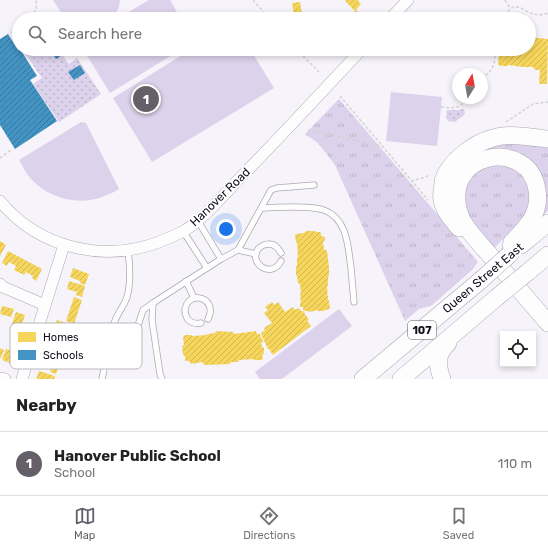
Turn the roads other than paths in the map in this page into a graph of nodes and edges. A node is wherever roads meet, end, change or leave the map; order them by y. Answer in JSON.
{"nodes":[{"id":1,"x":408,"y":0,"type":"edge"},
{"id":2,"x":397,"y":12,"type":"edge"},
{"id":3,"x":355,"y":56,"type":"edge"},
{"id":4,"x":548,"y":139,"type":"edge"},
{"id":5,"x":314,"y":185,"type":"dead end"},
{"id":6,"x":0,"y":201,"type":"edge"},
{"id":7,"x":262,"y":208,"type":"junction"},
{"id":8,"x":198,"y":221,"type":"junction"},
{"id":9,"x":548,"y":223,"type":"edge"},
{"id":10,"x":183,"y":231,"type":"junction"},
{"id":11,"x":64,"y":245,"type":"junction"},
{"id":12,"x":128,"y":250,"type":"junction"},
{"id":13,"x":238,"y":250,"type":"junction"},
{"id":14,"x":281,"y":253,"type":"dead end"},
{"id":15,"x":256,"y":254,"type":"junction"},
{"id":16,"x":510,"y":254,"type":"junction"},
{"id":17,"x":548,"y":255,"type":"edge"},
{"id":18,"x":221,"y":259,"type":"junction"},
{"id":19,"x":281,"y":261,"type":"dead end"},
{"id":20,"x":207,"y":268,"type":"junction"},
{"id":21,"x":186,"y":281,"type":"junction"},
{"id":22,"x":0,"y":284,"type":"edge"},
{"id":23,"x":194,"y":298,"type":"junction"},
{"id":24,"x":354,"y":302,"type":"dead end"},
{"id":25,"x":153,"y":303,"type":"junction"},
{"id":26,"x":45,"y":305,"type":"junction"},
{"id":27,"x":478,"y":314,"type":"junction"},
{"id":28,"x":208,"y":319,"type":"dead end"},
{"id":29,"x":39,"y":323,"type":"edge"},
{"id":30,"x":114,"y":323,"type":"edge"},
{"id":31,"x":139,"y":323,"type":"edge"},
{"id":32,"x":201,"y":323,"type":"dead end"},
{"id":33,"x":548,"y":323,"type":"edge"},
{"id":34,"x":548,"y":335,"type":"edge"},
{"id":35,"x":25,"y":369,"type":"edge"},
{"id":36,"x":104,"y":369,"type":"edge"},
{"id":37,"x":0,"y":378,"type":"edge"},
{"id":38,"x":5,"y":379,"type":"edge"},
{"id":39,"x":22,"y":379,"type":"edge"},
{"id":40,"x":102,"y":379,"type":"edge"},
{"id":41,"x":162,"y":379,"type":"edge"},
{"id":42,"x":363,"y":379,"type":"edge"},
{"id":43,"x":400,"y":379,"type":"edge"},
{"id":44,"x":442,"y":379,"type":"edge"}],
"edges":[{"from":1,"to":2,"type":"street"},
{"from":3,"to":8,"type":"street","name":"Hanover Road"},
{"from":4,"to":34,"type":"main road"},
{"from":5,"to":7,"type":"lane"},
{"from":6,"to":11,"type":"street","name":"Hanover Road"},
{"from":7,"to":13,"type":"lane"},
{"from":7,"to":24,"type":"lane"},
{"from":8,"to":10,"type":"street","name":"Hanover Road"},
{"from":8,"to":18,"type":"lane"},
{"from":9,"to":16,"type":"main road","name":"Queen Street East","number":"107"},
{"from":10,"to":12,"type":"street","name":"Hanover Road"},
{"from":10,"to":20,"type":"lane"},
{"from":11,"to":12,"type":"street","name":"Hanover Road"},
{"from":11,"to":26,"type":"street"},
{"from":12,"to":30,"type":"lane"},
{"from":13,"to":15,"type":"lane"},
{"from":13,"to":18,"type":"lane"},
{"from":14,"to":15,"type":"lane"},
{"from":15,"to":19,"type":"lane"},
{"from":16,"to":33,"type":"main road"},
{"from":16,"to":42,"type":"main road","name":"Queen Street East","number":"107","bridge":true},
{"from":17,"to":27,"type":"main road","name":"Queen Street East","number":"107","bridge":true},
{"from":18,"to":20,"type":"lane"},
{"from":20,"to":21,"type":"lane"},
{"from":21,"to":23,"type":"lane"},
{"from":21,"to":25,"type":"lane"},
{"from":22,"to":26,"type":"street"},
{"from":23,"to":28,"type":"lane"},
{"from":23,"to":32,"type":"lane"},
{"from":25,"to":31,"type":"lane"},
{"from":25,"to":41,"type":"lane"},
{"from":26,"to":29,"type":"street"},
{"from":27,"to":43,"type":"main road","name":"Queen Street East","number":"107"},
{"from":27,"to":44,"type":"main road"},
{"from":35,"to":39,"type":"street"},
{"from":36,"to":40,"type":"lane"},
{"from":37,"to":38,"type":"street"}]}
